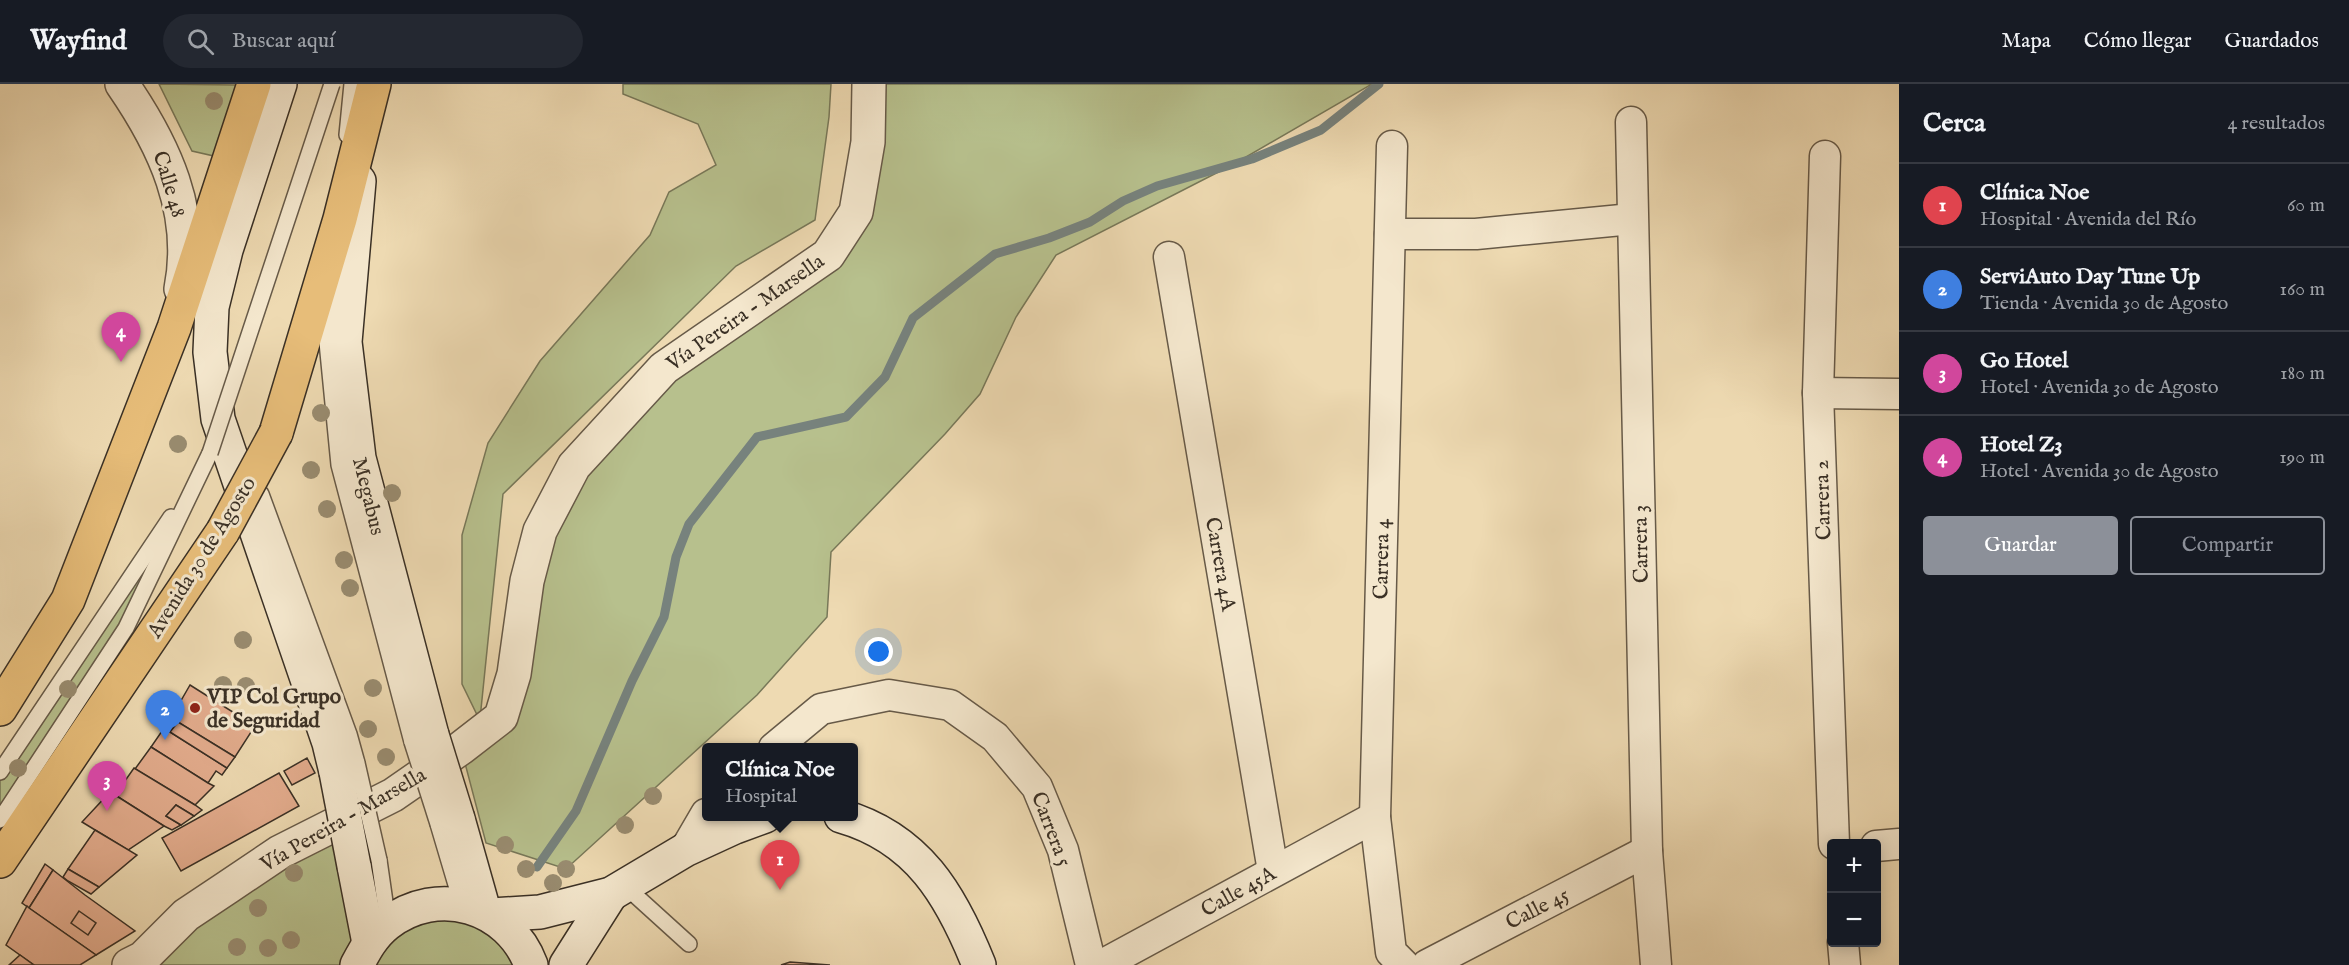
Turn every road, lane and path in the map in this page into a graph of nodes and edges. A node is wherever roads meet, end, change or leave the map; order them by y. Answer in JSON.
{"nodes":[{"id":1,"x":122,"y":84,"type":"edge"},
{"id":2,"x":254,"y":84,"type":"edge"},
{"id":3,"x":280,"y":84,"type":"edge"},
{"id":4,"x":295,"y":84,"type":"edge"},
{"id":5,"x":332,"y":84,"type":"edge"},
{"id":6,"x":352,"y":84,"type":"edge"},
{"id":7,"x":374,"y":84,"type":"edge"},
{"id":8,"x":870,"y":84,"type":"edge"},
{"id":9,"x":1631,"y":122,"type":"dead end"},
{"id":10,"x":363,"y":132,"type":"junction"},
{"id":11,"x":1392,"y":146,"type":"dead end"},
{"id":12,"x":1825,"y":156,"type":"dead end"},
{"id":13,"x":340,"y":219,"type":"junction"},
{"id":14,"x":1632,"y":219,"type":"junction"},
{"id":15,"x":1390,"y":234,"type":"junction"},
{"id":16,"x":1169,"y":257,"type":"dead end"},
{"id":17,"x":174,"y":328,"type":"junction"},
{"id":18,"x":1818,"y":393,"type":"junction"},
{"id":19,"x":1899,"y":394,"type":"edge"},
{"id":20,"x":209,"y":457,"type":"junction"},
{"id":21,"x":0,"y":710,"type":"edge"},
{"id":22,"x":422,"y":739,"type":"junction"},
{"id":23,"x":779,"y":743,"type":"edge"},
{"id":24,"x":346,"y":767,"type":"junction"},
{"id":25,"x":0,"y":772,"type":"edge"},
{"id":26,"x":1375,"y":817,"type":"junction"},
{"id":27,"x":0,"y":820,"type":"edge"},
{"id":28,"x":702,"y":821,"type":"edge"},
{"id":29,"x":751,"y":821,"type":"edge"},
{"id":30,"x":856,"y":821,"type":"edge"},
{"id":31,"x":1834,"y":839,"type":"edge"},
{"id":32,"x":1899,"y":844,"type":"edge"},
{"id":33,"x":1881,"y":846,"type":"edge"},
{"id":34,"x":686,"y":850,"type":"junction"},
{"id":35,"x":1647,"y":850,"type":"junction"},
{"id":36,"x":0,"y":861,"type":"edge"},
{"id":37,"x":1273,"y":872,"type":"junction"},
{"id":38,"x":618,"y":890,"type":"junction"},
{"id":39,"x":479,"y":910,"type":"junction"},
{"id":40,"x":371,"y":944,"type":"edge"},
{"id":41,"x":689,"y":944,"type":"dead end"},
{"id":42,"x":1843,"y":947,"type":"edge"},
{"id":43,"x":138,"y":963,"type":"edge"},
{"id":44,"x":531,"y":965,"type":"edge"},
{"id":45,"x":566,"y":965,"type":"edge"},
{"id":46,"x":979,"y":965,"type":"edge"},
{"id":47,"x":1091,"y":965,"type":"edge"},
{"id":48,"x":1102,"y":965,"type":"edge"},
{"id":49,"x":1404,"y":965,"type":"edge"},
{"id":50,"x":1426,"y":965,"type":"edge"},
{"id":51,"x":1656,"y":965,"type":"edge"},
{"id":52,"x":1845,"y":965,"type":"edge"}],
"edges":[{"from":1,"to":17,"type":"main road","name":"Calle 48"},
{"from":2,"to":17,"type":"main road"},
{"from":3,"to":24,"type":"main road"},
{"from":4,"to":24,"type":"lane"},
{"from":5,"to":20,"type":"lane","bridge":true},
{"from":6,"to":13,"type":"lane","name":"Megabus"},
{"from":7,"to":10,"type":"main road","name":"Avenida 30 de Agosto"},
{"from":8,"to":43,"type":"main road","name":"Vía Pereira - Marsella"},
{"from":9,"to":14,"type":"street","name":"Carrera 3"},
{"from":10,"to":13,"type":"main road","name":"Avenida 30 de Agosto"},
{"from":10,"to":22,"type":"main road"},
{"from":11,"to":15,"type":"street","name":"Carrera 4"},
{"from":12,"to":18,"type":"street","name":"Carrera 2"},
{"from":13,"to":22,"type":"lane","name":"Megabus"},
{"from":13,"to":36,"type":"main road","name":"Avenida 30 de Agosto","bridge":true},
{"from":14,"to":15,"type":"street"},
{"from":14,"to":35,"type":"street","name":"Carrera 3"},
{"from":15,"to":26,"type":"street","name":"Carrera 4"},
{"from":16,"to":37,"type":"street","name":"Carrera 4A"},
{"from":17,"to":21,"type":"main road"},
{"from":18,"to":19,"type":"street"},
{"from":18,"to":31,"type":"street","name":"Carrera 2"},
{"from":20,"to":25,"type":"lane"},
{"from":20,"to":27,"type":"lane"},
{"from":22,"to":39,"type":"main road","bridge":true},
{"from":23,"to":47,"type":"street","name":"Carrera 5"},
{"from":24,"to":40,"type":"main road","bridge":true},
{"from":26,"to":37,"type":"street","name":"Calle 45A"},
{"from":26,"to":49,"type":"street","name":"Carrera 4"},
{"from":28,"to":34,"type":"street"},
{"from":29,"to":34,"type":"main road"},
{"from":30,"to":46,"type":"main road"},
{"from":32,"to":33,"type":"street"},
{"from":34,"to":38,"type":"main road"},
{"from":35,"to":50,"type":"street","name":"Calle 45"},
{"from":35,"to":51,"type":"street","name":"Carrera 3"},
{"from":37,"to":48,"type":"street","name":"Calle 45A"},
{"from":38,"to":39,"type":"main road"},
{"from":38,"to":41,"type":"lane"},
{"from":38,"to":45,"type":"main road"},
{"from":39,"to":40,"type":"main road"},
{"from":39,"to":44,"type":"main road"},
{"from":42,"to":52,"type":"street"}]}
